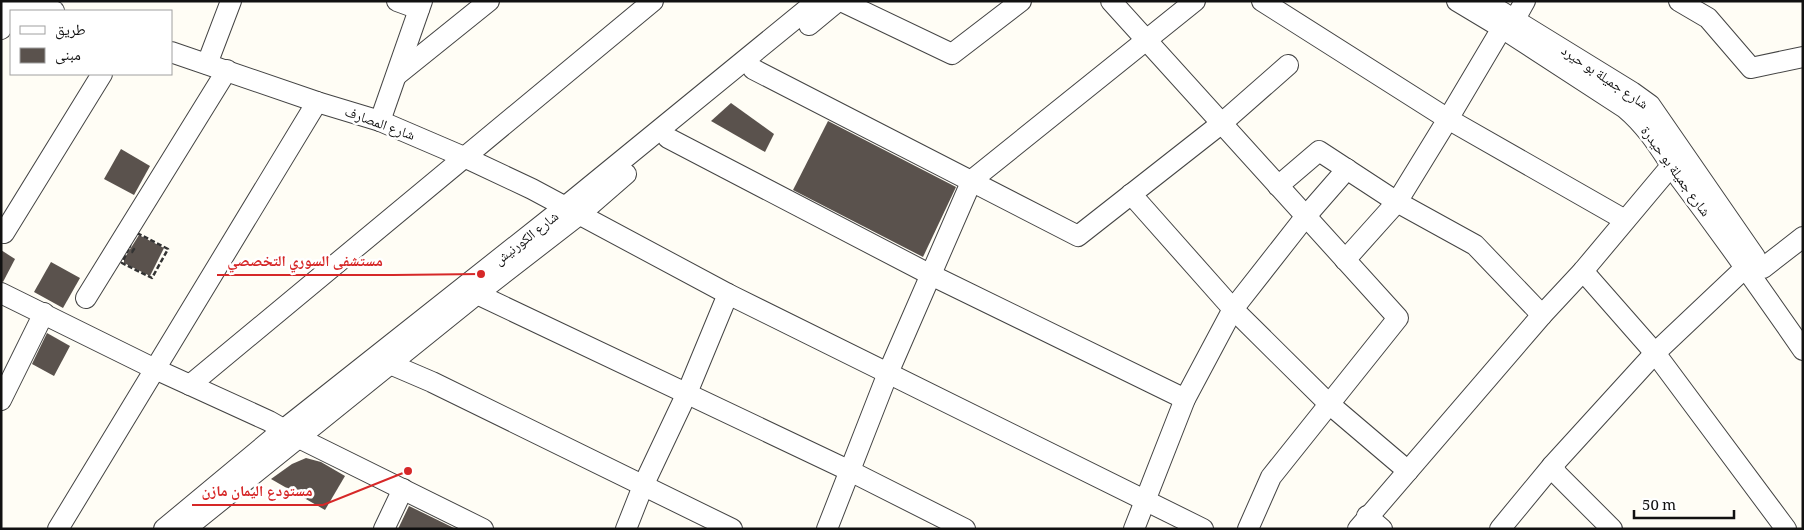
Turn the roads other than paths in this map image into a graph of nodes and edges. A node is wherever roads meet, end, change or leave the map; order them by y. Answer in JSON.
{"nodes":[{"id":1,"x":12,"y":1,"type":"edge"},
{"id":2,"x":22,"y":1,"type":"edge"},
{"id":3,"x":231,"y":1,"type":"edge"},
{"id":4,"x":398,"y":1,"type":"edge"},
{"id":5,"x":489,"y":1,"type":"edge"},
{"id":6,"x":653,"y":1,"type":"edge"},
{"id":7,"x":817,"y":1,"type":"edge"},
{"id":8,"x":840,"y":1,"type":"edge"},
{"id":9,"x":1021,"y":1,"type":"edge"},
{"id":10,"x":1110,"y":1,"type":"edge"},
{"id":11,"x":1195,"y":1,"type":"edge"},
{"id":12,"x":1262,"y":1,"type":"edge"},
{"id":13,"x":1458,"y":1,"type":"edge"},
{"id":14,"x":1484,"y":1,"type":"edge"},
{"id":15,"x":1525,"y":1,"type":"edge"},
{"id":16,"x":1679,"y":1,"type":"edge"},
{"id":17,"x":421,"y":5,"type":"edge"},
{"id":18,"x":50,"y":7,"type":"edge"},
{"id":19,"x":1509,"y":23,"type":"junction"},
{"id":20,"x":1,"y":28,"type":"edge"},
{"id":21,"x":1147,"y":41,"type":"junction"},
{"id":22,"x":172,"y":52,"type":"edge"},
{"id":23,"x":1803,"y":56,"type":"edge"},
{"id":24,"x":1288,"y":65,"type":"dead end"},
{"id":25,"x":217,"y":67,"type":"junction"},
{"id":26,"x":753,"y":69,"type":"junction"},
{"id":27,"x":101,"y":75,"type":"edge"},
{"id":28,"x":397,"y":75,"type":"junction"},
{"id":29,"x":317,"y":102,"type":"junction"},
{"id":30,"x":1448,"y":119,"type":"junction"},
{"id":31,"x":380,"y":121,"type":"junction"},
{"id":32,"x":1222,"y":123,"type":"junction"},
{"id":33,"x":668,"y":138,"type":"junction"},
{"id":34,"x":464,"y":157,"type":"junction"},
{"id":35,"x":1671,"y":166,"type":"junction"},
{"id":36,"x":1347,"y":169,"type":"junction"},
{"id":37,"x":972,"y":180,"type":"junction"},
{"id":38,"x":1278,"y":186,"type":"junction"},
{"id":39,"x":1131,"y":194,"type":"junction"},
{"id":40,"x":1397,"y":202,"type":"junction"},
{"id":41,"x":573,"y":210,"type":"junction"},
{"id":42,"x":1306,"y":216,"type":"junction"},
{"id":43,"x":1625,"y":220,"type":"junction"},
{"id":44,"x":4,"y":233,"type":"dead end"},
{"id":45,"x":1803,"y":237,"type":"edge"},
{"id":46,"x":1345,"y":260,"type":"junction"},
{"id":47,"x":1754,"y":267,"type":"junction"},
{"id":48,"x":1583,"y":271,"type":"junction"},
{"id":49,"x":931,"y":275,"type":"junction"},
{"id":50,"x":1,"y":293,"type":"edge"},
{"id":51,"x":478,"y":294,"type":"junction"},
{"id":52,"x":728,"y":294,"type":"junction"},
{"id":53,"x":86,"y":298,"type":"dead end"},
{"id":54,"x":1234,"y":310,"type":"junction"},
{"id":55,"x":44,"y":313,"type":"junction"},
{"id":56,"x":1542,"y":315,"type":"junction"},
{"id":57,"x":1803,"y":327,"type":"edge"},
{"id":58,"x":1803,"y":350,"type":"edge"},
{"id":59,"x":1654,"y":352,"type":"junction"},
{"id":60,"x":390,"y":364,"type":"junction"},
{"id":61,"x":155,"y":369,"type":"junction"},
{"id":62,"x":888,"y":373,"type":"junction"},
{"id":63,"x":190,"y":385,"type":"junction"},
{"id":64,"x":687,"y":392,"type":"junction"},
{"id":65,"x":1185,"y":399,"type":"junction"},
{"id":66,"x":1,"y":400,"type":"edge"},
{"id":67,"x":1328,"y":403,"type":"junction"},
{"id":68,"x":291,"y":434,"type":"junction"},
{"id":69,"x":1552,"y":466,"type":"junction"},
{"id":70,"x":850,"y":471,"type":"junction"},
{"id":71,"x":1408,"y":471,"type":"junction"},
{"id":72,"x":644,"y":486,"type":"junction"},
{"id":73,"x":403,"y":489,"type":"junction"},
{"id":74,"x":1145,"y":501,"type":"junction"},
{"id":75,"x":1369,"y":525,"type":"edge"},
{"id":76,"x":58,"y":529,"type":"edge"},
{"id":77,"x":164,"y":529,"type":"edge"},
{"id":78,"x":185,"y":529,"type":"edge"},
{"id":79,"x":384,"y":529,"type":"edge"},
{"id":80,"x":483,"y":529,"type":"edge"},
{"id":81,"x":626,"y":529,"type":"edge"},
{"id":82,"x":732,"y":529,"type":"edge"},
{"id":83,"x":827,"y":529,"type":"edge"},
{"id":84,"x":965,"y":529,"type":"edge"},
{"id":85,"x":1134,"y":529,"type":"edge"},
{"id":86,"x":1203,"y":529,"type":"edge"},
{"id":87,"x":1248,"y":529,"type":"edge"},
{"id":88,"x":1500,"y":529,"type":"edge"},
{"id":89,"x":1612,"y":529,"type":"edge"},
{"id":90,"x":1786,"y":529,"type":"edge"}],
"edges":[{"from":1,"to":20,"type":"street"},
{"from":2,"to":18,"type":"street"},
{"from":3,"to":25,"type":"street"},
{"from":4,"to":17,"type":"street"},
{"from":5,"to":28,"type":"street"},
{"from":6,"to":34,"type":"street"},
{"from":7,"to":41,"type":"street","name":"شارع الكورنيش"},
{"from":8,"to":9,"type":"street"},
{"from":8,"to":26,"type":"street","name":"شارع الكورنيش"},
{"from":10,"to":21,"type":"street"},
{"from":11,"to":21,"type":"street"},
{"from":12,"to":30,"type":"street"},
{"from":13,"to":19,"type":"street","name":"شارع جميلة بو حيدرة"},
{"from":14,"to":19,"type":"street","name":"شارع جميلة بو حيرد"},
{"from":15,"to":19,"type":"street"},
{"from":16,"to":23,"type":"street"},
{"from":17,"to":28,"type":"street"},
{"from":19,"to":30,"type":"street"},
{"from":19,"to":35,"type":"street","name":"شارع جميلة بو حيدرة"},
{"from":19,"to":47,"type":"street","name":"شارع جميلة بو حيرد"},
{"from":21,"to":32,"type":"street"},
{"from":21,"to":37,"type":"street"},
{"from":22,"to":25,"type":"street","name":"شارع المصارف"},
{"from":24,"to":32,"type":"street"},
{"from":25,"to":29,"type":"street","name":"شارع المصارف"},
{"from":25,"to":53,"type":"street"},
{"from":26,"to":33,"type":"street","name":"شارع الكورنيش"},
{"from":26,"to":37,"type":"street"},
{"from":27,"to":44,"type":"street"},
{"from":28,"to":31,"type":"street"},
{"from":29,"to":31,"type":"street","name":"شارع المصارف"},
{"from":29,"to":61,"type":"street"},
{"from":30,"to":40,"type":"street"},
{"from":30,"to":43,"type":"street"},
{"from":31,"to":34,"type":"street","name":"شارع المصارف"},
{"from":32,"to":38,"type":"street"},
{"from":32,"to":39,"type":"street"},
{"from":33,"to":41,"type":"street","name":"شارع الكورنيش"},
{"from":33,"to":49,"type":"street"},
{"from":34,"to":41,"type":"street","name":"شارع المصارف"},
{"from":34,"to":63,"type":"street"},
{"from":35,"to":43,"type":"street"},
{"from":35,"to":47,"type":"street","name":"شارع جميلة بو حيدرة"},
{"from":36,"to":38,"type":"street"},
{"from":36,"to":40,"type":"street"},
{"from":36,"to":42,"type":"street"},
{"from":37,"to":39,"type":"street"},
{"from":37,"to":49,"type":"street"},
{"from":38,"to":42,"type":"street"},
{"from":39,"to":54,"type":"street"},
{"from":40,"to":46,"type":"street"},
{"from":40,"to":56,"type":"street"},
{"from":41,"to":51,"type":"street","name":"شارع الكورنيش"},
{"from":41,"to":52,"type":"street","name":"شارع المصارف"},
{"from":41,"to":68,"type":"street","name":"شارع الكورنيش"},
{"from":42,"to":46,"type":"street"},
{"from":42,"to":54,"type":"street"},
{"from":43,"to":48,"type":"street"},
{"from":45,"to":47,"type":"street"},
{"from":46,"to":67,"type":"street"},
{"from":47,"to":57,"type":"street","name":"شارع جميلة بو حيرد"},
{"from":47,"to":58,"type":"street","name":"شارع جميلة بو حيدرة"},
{"from":47,"to":59,"type":"street"},
{"from":48,"to":56,"type":"street"},
{"from":48,"to":59,"type":"street"},
{"from":49,"to":62,"type":"street"},
{"from":49,"to":65,"type":"street"},
{"from":50,"to":55,"type":"street"},
{"from":51,"to":60,"type":"street","name":"شارع الكورنيش"},
{"from":51,"to":64,"type":"street"},
{"from":52,"to":62,"type":"street","name":"شارع المصارف"},
{"from":52,"to":64,"type":"street"},
{"from":54,"to":65,"type":"street"},
{"from":54,"to":67,"type":"street"},
{"from":55,"to":61,"type":"street"},
{"from":55,"to":66,"type":"street"},
{"from":56,"to":71,"type":"street"},
{"from":59,"to":69,"type":"street"},
{"from":59,"to":90,"type":"street"},
{"from":60,"to":68,"type":"street","name":"شارع الكورنيش"},
{"from":60,"to":72,"type":"street"},
{"from":61,"to":63,"type":"street"},
{"from":61,"to":76,"type":"street"},
{"from":62,"to":70,"type":"street"},
{"from":62,"to":74,"type":"street","name":"شارع المصارف"},
{"from":63,"to":68,"type":"street"},
{"from":64,"to":70,"type":"street"},
{"from":64,"to":72,"type":"street"},
{"from":65,"to":74,"type":"street"},
{"from":67,"to":71,"type":"street"},
{"from":67,"to":87,"type":"street"},
{"from":68,"to":73,"type":"street"},
{"from":68,"to":77,"type":"street","name":"شارع الكورنيش"},
{"from":68,"to":78,"type":"street","name":"شارع الكورنيش"},
{"from":69,"to":88,"type":"street"},
{"from":69,"to":89,"type":"street"},
{"from":70,"to":83,"type":"street"},
{"from":70,"to":84,"type":"street"},
{"from":71,"to":75,"type":"street"},
{"from":72,"to":81,"type":"street"},
{"from":72,"to":82,"type":"street"},
{"from":73,"to":79,"type":"street"},
{"from":73,"to":80,"type":"street"},
{"from":74,"to":85,"type":"street"},
{"from":74,"to":86,"type":"street","name":"شارع المصارف"}]}
